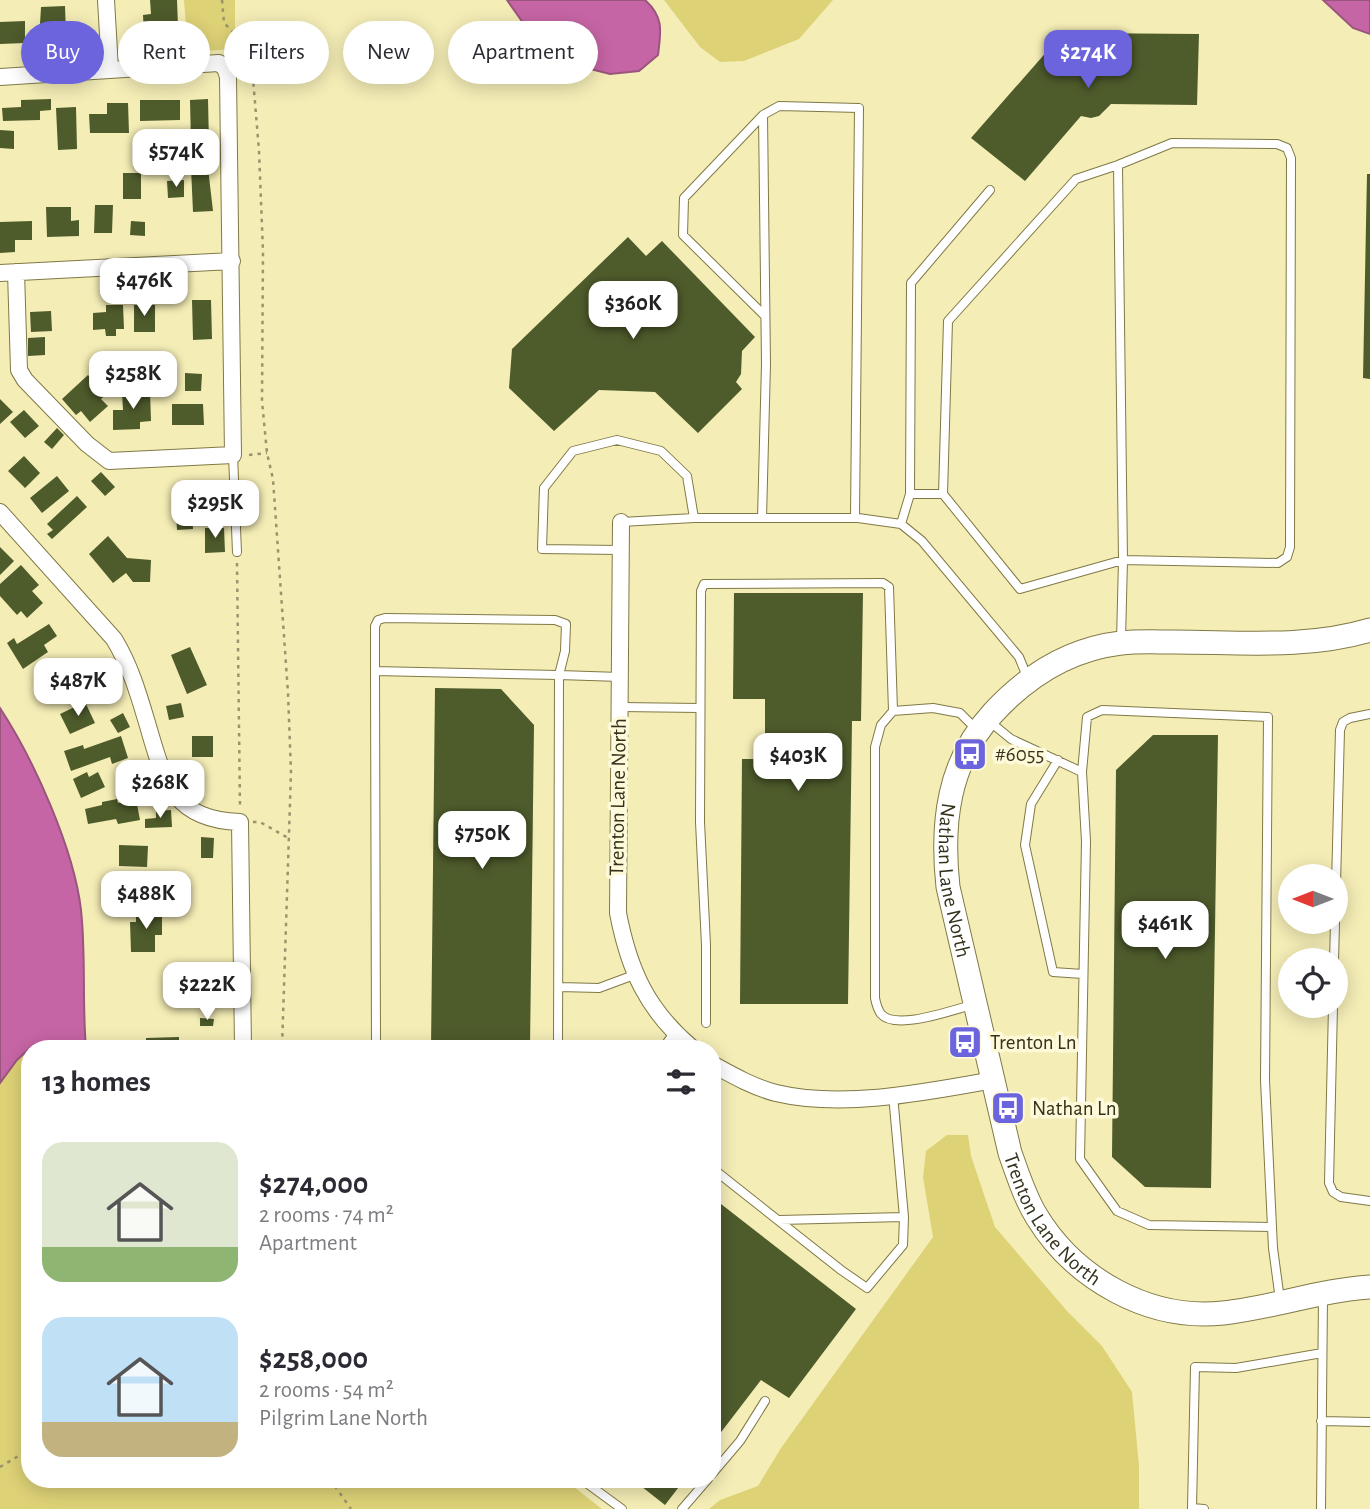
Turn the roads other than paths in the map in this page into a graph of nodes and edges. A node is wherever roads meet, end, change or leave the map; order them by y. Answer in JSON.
{"nodes":[{"id":1,"x":106,"y":0,"type":"edge"},
{"id":2,"x":110,"y":69,"type":"junction"},
{"id":3,"x":0,"y":77,"type":"edge"},
{"id":4,"x":763,"y":115,"type":"junction"},
{"id":5,"x":1118,"y":165,"type":"junction"},
{"id":6,"x":990,"y":190,"type":"dead end"},
{"id":7,"x":232,"y":261,"type":"junction"},
{"id":8,"x":8,"y":273,"type":"edge"},
{"id":9,"x":765,"y":316,"type":"junction"},
{"id":10,"x":233,"y":454,"type":"junction"},
{"id":11,"x":910,"y":494,"type":"junction"},
{"id":12,"x":943,"y":494,"type":"junction"},
{"id":13,"x":0,"y":512,"type":"edge"},
{"id":14,"x":694,"y":518,"type":"junction"},
{"id":15,"x":762,"y":518,"type":"junction"},
{"id":16,"x":855,"y":518,"type":"junction"},
{"id":17,"x":621,"y":522,"type":"joint"},
{"id":18,"x":901,"y":524,"type":"junction"},
{"id":19,"x":620,"y":550,"type":"junction"},
{"id":20,"x":237,"y":552,"type":"road end"},
{"id":21,"x":1123,"y":561,"type":"junction"},
{"id":22,"x":1370,"y":630,"type":"edge"},
{"id":23,"x":1121,"y":643,"type":"junction"},
{"id":24,"x":375,"y":671,"type":"junction"},
{"id":25,"x":559,"y":675,"type":"junction"},
{"id":26,"x":620,"y":677,"type":"junction"},
{"id":27,"x":1028,"y":680,"type":"junction"},
{"id":28,"x":620,"y":707,"type":"junction"},
{"id":29,"x":701,"y":708,"type":"junction"},
{"id":30,"x":893,"y":711,"type":"junction"},
{"id":31,"x":1370,"y":714,"type":"edge"},
{"id":32,"x":982,"y":725,"type":"junction"},
{"id":33,"x":1058,"y":760,"type":"junction"},
{"id":34,"x":1082,"y":772,"type":"junction"},
{"id":35,"x":1334,"y":948,"type":"edge"},
{"id":36,"x":1083,"y":974,"type":"junction"},
{"id":37,"x":634,"y":975,"type":"junction"},
{"id":38,"x":559,"y":987,"type":"junction"},
{"id":39,"x":975,"y":1004,"type":"junction"},
{"id":40,"x":1333,"y":1018,"type":"edge"},
{"id":41,"x":706,"y":1023,"type":"dead end"},
{"id":42,"x":674,"y":1033,"type":"junction"},
{"id":43,"x":243,"y":1040,"type":"edge"},
{"id":44,"x":376,"y":1040,"type":"edge"},
{"id":45,"x":558,"y":1040,"type":"edge"},
{"id":46,"x":669,"y":1040,"type":"edge"},
{"id":47,"x":682,"y":1040,"type":"edge"},
{"id":48,"x":721,"y":1069,"type":"edge"},
{"id":49,"x":993,"y":1080,"type":"junction"},
{"id":50,"x":893,"y":1095,"type":"junction"},
{"id":51,"x":721,"y":1175,"type":"edge"},
{"id":52,"x":1370,"y":1201,"type":"edge"},
{"id":53,"x":904,"y":1217,"type":"junction"},
{"id":54,"x":779,"y":1220,"type":"junction"},
{"id":55,"x":1272,"y":1227,"type":"junction"},
{"id":56,"x":1370,"y":1287,"type":"edge"},
{"id":57,"x":1323,"y":1293,"type":"junction"},
{"id":58,"x":1280,"y":1303,"type":"junction"},
{"id":59,"x":1322,"y":1353,"type":"junction"},
{"id":60,"x":765,"y":1401,"type":"dead end"},
{"id":61,"x":1321,"y":1421,"type":"junction"},
{"id":62,"x":1370,"y":1422,"type":"edge"},
{"id":63,"x":721,"y":1463,"type":"edge"},
{"id":64,"x":593,"y":1488,"type":"edge"},
{"id":65,"x":700,"y":1488,"type":"edge"},
{"id":66,"x":622,"y":1509,"type":"edge"},
{"id":67,"x":682,"y":1509,"type":"edge"},
{"id":68,"x":1204,"y":1509,"type":"edge"},
{"id":69,"x":1321,"y":1509,"type":"edge"}],
"edges":[{"from":1,"to":2,"type":"street"},
{"from":2,"to":3,"type":"street"},
{"from":2,"to":7,"type":"street"},
{"from":4,"to":9,"type":"lane"},
{"from":4,"to":9,"type":"lane"},
{"from":4,"to":16,"type":"lane"},
{"from":5,"to":12,"type":"lane"},
{"from":5,"to":21,"type":"lane"},
{"from":5,"to":21,"type":"lane"},
{"from":6,"to":11,"type":"lane"},
{"from":7,"to":8,"type":"street"},
{"from":7,"to":10,"type":"street"},
{"from":8,"to":10,"type":"street"},
{"from":9,"to":15,"type":"lane"},
{"from":10,"to":20,"type":"lane"},
{"from":11,"to":12,"type":"lane"},
{"from":11,"to":18,"type":"lane"},
{"from":12,"to":21,"type":"lane"},
{"from":13,"to":43,"type":"street"},
{"from":14,"to":15,"type":"lane"},
{"from":14,"to":17,"type":"lane"},
{"from":14,"to":19,"type":"lane"},
{"from":15,"to":16,"type":"lane"},
{"from":16,"to":18,"type":"lane"},
{"from":17,"to":19,"type":"street","name":"Trenton Lane North"},
{"from":18,"to":27,"type":"lane"},
{"from":19,"to":26,"type":"street","name":"Trenton Lane North"},
{"from":21,"to":23,"type":"lane"},
{"from":22,"to":23,"type":"street","name":"Nathan Lane North"},
{"from":23,"to":27,"type":"street","name":"Nathan Lane North"},
{"from":24,"to":25,"type":"lane"},
{"from":24,"to":25,"type":"lane"},
{"from":24,"to":44,"type":"lane"},
{"from":25,"to":26,"type":"lane"},
{"from":25,"to":38,"type":"lane"},
{"from":26,"to":28,"type":"street","name":"Trenton Lane North"},
{"from":27,"to":32,"type":"street","name":"Nathan Lane North"},
{"from":28,"to":29,"type":"lane"},
{"from":28,"to":37,"type":"street","name":"Trenton Lane North"},
{"from":29,"to":30,"type":"lane"},
{"from":29,"to":41,"type":"lane"},
{"from":30,"to":32,"type":"lane"},
{"from":30,"to":39,"type":"lane"},
{"from":31,"to":35,"type":"lane"},
{"from":32,"to":33,"type":"lane"},
{"from":32,"to":39,"type":"street","name":"Nathan Lane North"},
{"from":33,"to":34,"type":"lane"},
{"from":33,"to":36,"type":"lane"},
{"from":34,"to":36,"type":"lane"},
{"from":34,"to":55,"type":"lane"},
{"from":36,"to":55,"type":"lane"},
{"from":37,"to":38,"type":"lane"},
{"from":37,"to":42,"type":"street","name":"Trenton Lane North"},
{"from":38,"to":45,"type":"lane"},
{"from":39,"to":49,"type":"street","name":"Nathan Lane North"},
{"from":40,"to":52,"type":"lane"},
{"from":42,"to":46,"type":"lane"},
{"from":42,"to":47,"type":"street","name":"Trenton Lane North"},
{"from":48,"to":50,"type":"street"},
{"from":49,"to":50,"type":"street"},
{"from":49,"to":58,"type":"street","name":"Trenton Lane North"},
{"from":50,"to":53,"type":"lane"},
{"from":51,"to":54,"type":"lane"},
{"from":53,"to":54,"type":"lane"},
{"from":53,"to":54,"type":"lane"},
{"from":55,"to":58,"type":"lane"},
{"from":56,"to":57,"type":"street","name":"Trenton Lane North"},
{"from":57,"to":58,"type":"street","name":"Trenton Lane North"},
{"from":57,"to":59,"type":"lane"},
{"from":59,"to":61,"type":"lane"},
{"from":59,"to":68,"type":"lane"},
{"from":60,"to":63,"type":"lane"},
{"from":61,"to":62,"type":"lane"},
{"from":61,"to":69,"type":"lane"},
{"from":64,"to":66,"type":"lane"},
{"from":65,"to":67,"type":"lane"}]}
